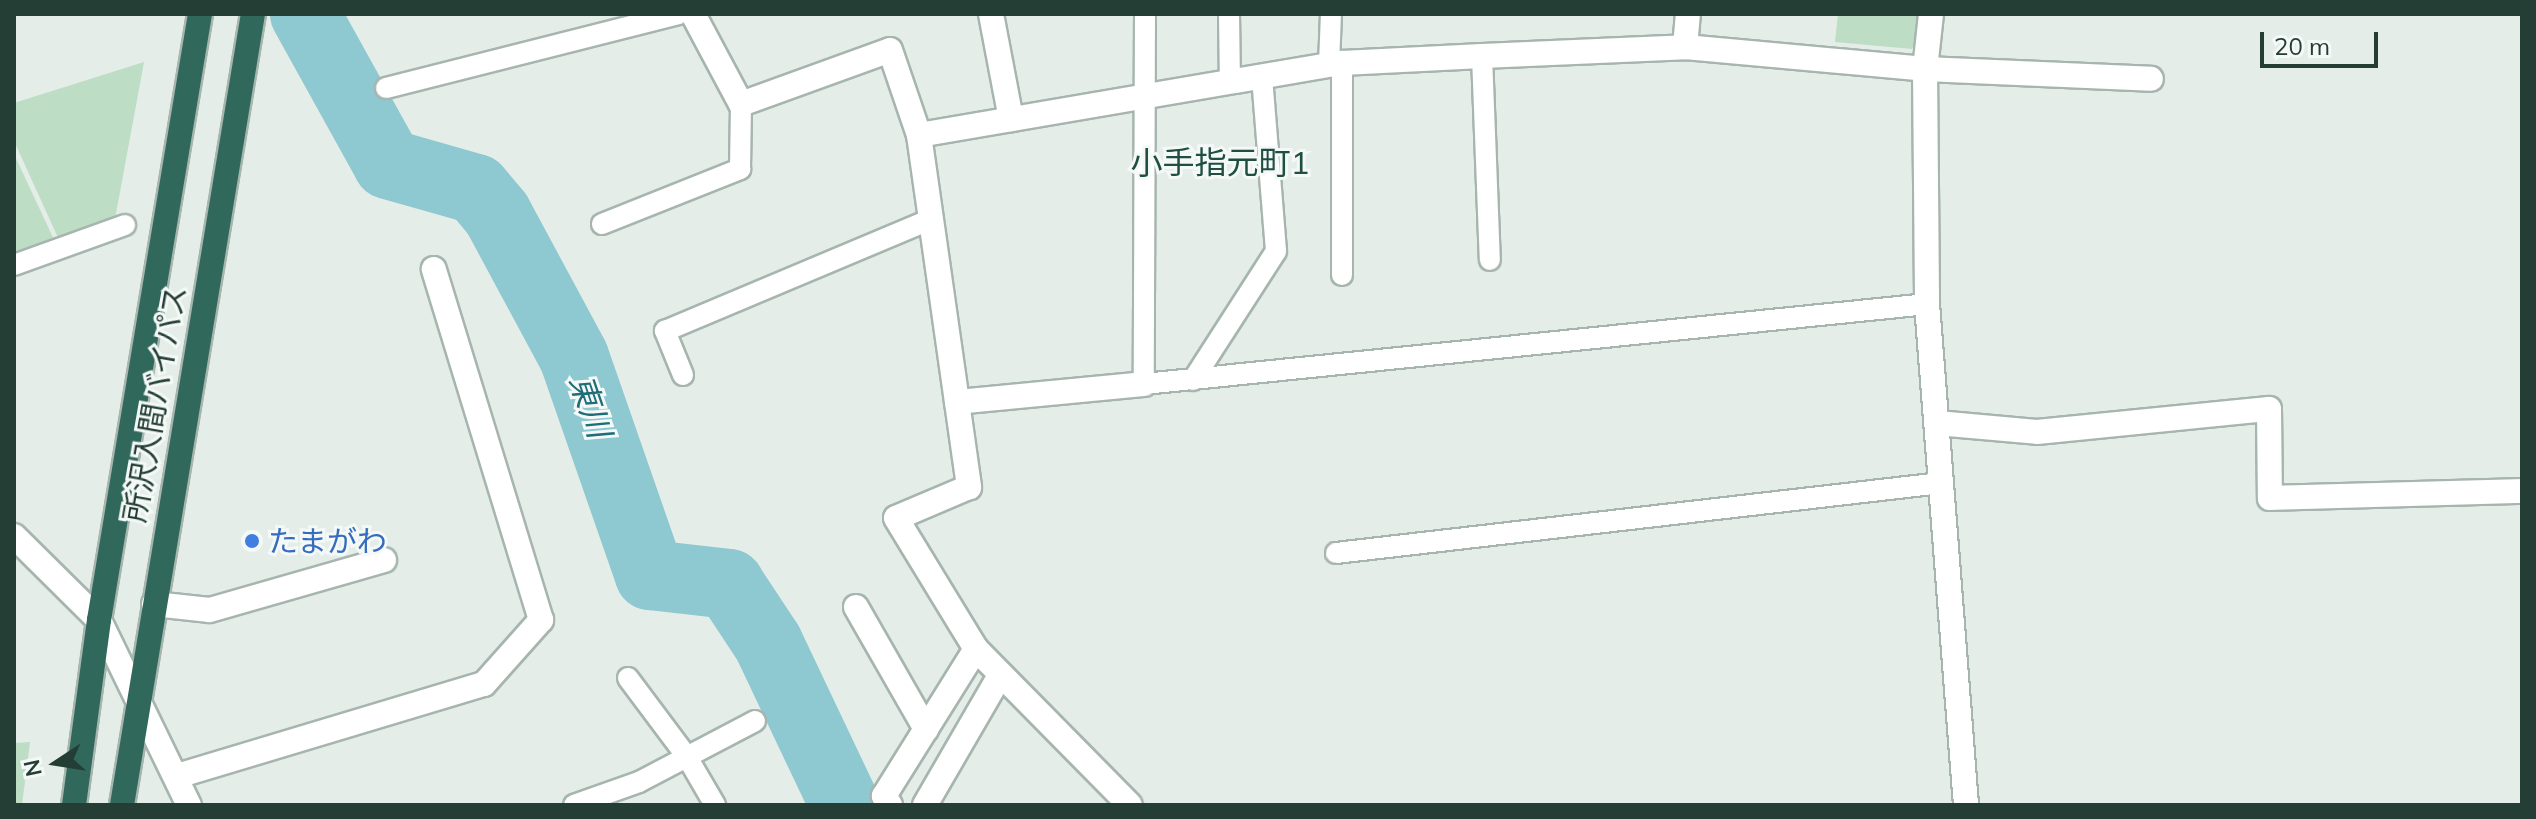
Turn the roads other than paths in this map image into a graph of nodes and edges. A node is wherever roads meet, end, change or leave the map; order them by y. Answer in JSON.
{"nodes":[{"id":1,"x":200,"y":14,"type":"edge"},
{"id":2,"x":679,"y":14,"type":"edge"},
{"id":3,"x":693,"y":14,"type":"edge"},
{"id":4,"x":991,"y":14,"type":"edge"},
{"id":5,"x":1145,"y":14,"type":"edge"},
{"id":6,"x":1229,"y":14,"type":"edge"},
{"id":7,"x":1331,"y":14,"type":"edge"},
{"id":8,"x":1688,"y":14,"type":"edge"},
{"id":9,"x":1931,"y":14,"type":"edge"},
{"id":10,"x":251,"y":26,"type":"edge"},
{"id":11,"x":1685,"y":47,"type":"junction"},
{"id":12,"x":1482,"y":56,"type":"junction"},
{"id":13,"x":1336,"y":64,"type":"junction"},
{"id":14,"x":1925,"y":69,"type":"junction"},
{"id":15,"x":1262,"y":76,"type":"junction"},
{"id":16,"x":2151,"y":79,"type":"dead end"},
{"id":17,"x":1230,"y":82,"type":"junction"},
{"id":18,"x":386,"y":88,"type":"dead end"},
{"id":19,"x":1142,"y":96,"type":"junction"},
{"id":20,"x":741,"y":104,"type":"junction"},
{"id":21,"x":1011,"y":119,"type":"junction"},
{"id":22,"x":919,"y":135,"type":"junction"},
{"id":23,"x":931,"y":219,"type":"junction"},
{"id":24,"x":602,"y":224,"type":"dead end"},
{"id":25,"x":125,"y":225,"type":"dead end"},
{"id":26,"x":1490,"y":260,"type":"dead end"},
{"id":27,"x":14,"y":265,"type":"edge"},
{"id":28,"x":434,"y":269,"type":"dead end"},
{"id":29,"x":1342,"y":275,"type":"dead end"},
{"id":30,"x":1927,"y":304,"type":"junction"},
{"id":31,"x":683,"y":375,"type":"dead end"},
{"id":32,"x":1193,"y":380,"type":"junction"},
{"id":33,"x":1144,"y":384,"type":"junction"},
{"id":34,"x":957,"y":402,"type":"junction"},
{"id":35,"x":1937,"y":423,"type":"junction"},
{"id":36,"x":1941,"y":483,"type":"junction"},
{"id":37,"x":2522,"y":491,"type":"edge"},
{"id":38,"x":14,"y":536,"type":"edge"},
{"id":39,"x":1336,"y":553,"type":"dead end"},
{"id":40,"x":384,"y":560,"type":"dead end"},
{"id":41,"x":154,"y":604,"type":"junction"},
{"id":42,"x":856,"y":607,"type":"dead end"},
{"id":43,"x":99,"y":620,"type":"junction"},
{"id":44,"x":976,"y":649,"type":"junction"},
{"id":45,"x":1001,"y":674,"type":"junction"},
{"id":46,"x":628,"y":678,"type":"dead end"},
{"id":47,"x":139,"y":699,"type":"junction"},
{"id":48,"x":755,"y":721,"type":"dead end"},
{"id":49,"x":926,"y":729,"type":"junction"},
{"id":50,"x":687,"y":757,"type":"junction"},
{"id":51,"x":177,"y":776,"type":"junction"},
{"id":52,"x":74,"y":805,"type":"edge"},
{"id":53,"x":122,"y":805,"type":"edge"},
{"id":54,"x":189,"y":805,"type":"edge"},
{"id":55,"x":574,"y":805,"type":"edge"},
{"id":56,"x":715,"y":805,"type":"edge"},
{"id":57,"x":890,"y":805,"type":"edge"},
{"id":58,"x":925,"y":805,"type":"edge"},
{"id":59,"x":1130,"y":805,"type":"edge"},
{"id":60,"x":1966,"y":805,"type":"edge"}],
"edges":[{"from":1,"to":43,"type":"highway","name":"所沢入間バイパス"},
{"from":2,"to":18,"type":"lane"},
{"from":3,"to":20,"type":"street"},
{"from":4,"to":21,"type":"street"},
{"from":5,"to":19,"type":"lane"},
{"from":6,"to":17,"type":"lane"},
{"from":7,"to":13,"type":"lane"},
{"from":8,"to":11,"type":"street"},
{"from":9,"to":14,"type":"street"},
{"from":10,"to":41,"type":"highway","name":"所沢入間バイパス"},
{"from":11,"to":12,"type":"street"},
{"from":11,"to":14,"type":"street"},
{"from":12,"to":13,"type":"street"},
{"from":12,"to":26,"type":"lane"},
{"from":13,"to":15,"type":"street"},
{"from":13,"to":29,"type":"lane"},
{"from":14,"to":16,"type":"street"},
{"from":14,"to":30,"type":"street"},
{"from":15,"to":17,"type":"street"},
{"from":15,"to":32,"type":"lane"},
{"from":17,"to":19,"type":"street"},
{"from":19,"to":21,"type":"street"},
{"from":19,"to":33,"type":"lane"},
{"from":20,"to":22,"type":"street"},
{"from":20,"to":24,"type":"lane"},
{"from":21,"to":22,"type":"street"},
{"from":22,"to":23,"type":"street"},
{"from":23,"to":31,"type":"lane"},
{"from":23,"to":34,"type":"street"},
{"from":25,"to":27,"type":"lane"},
{"from":28,"to":51,"type":"street"},
{"from":30,"to":32,"type":"lane"},
{"from":30,"to":35,"type":"street"},
{"from":32,"to":33,"type":"lane"},
{"from":33,"to":34,"type":"street"},
{"from":34,"to":44,"type":"street"},
{"from":35,"to":36,"type":"street"},
{"from":35,"to":37,"type":"street"},
{"from":36,"to":39,"type":"lane"},
{"from":36,"to":60,"type":"street"},
{"from":38,"to":43,"type":"street"},
{"from":40,"to":41,"type":"street"},
{"from":41,"to":47,"type":"highway","name":"所沢入間バイパス"},
{"from":42,"to":49,"type":"street"},
{"from":43,"to":47,"type":"street"},
{"from":43,"to":52,"type":"highway","name":"所沢入間バイパス"},
{"from":44,"to":45,"type":"street"},
{"from":44,"to":49,"type":"street"},
{"from":45,"to":58,"type":"street"},
{"from":45,"to":59,"type":"street"},
{"from":46,"to":50,"type":"lane"},
{"from":47,"to":51,"type":"street"},
{"from":47,"to":53,"type":"highway","name":"所沢入間バイパス"},
{"from":48,"to":50,"type":"lane"},
{"from":49,"to":57,"type":"street"},
{"from":50,"to":55,"type":"lane"},
{"from":50,"to":56,"type":"lane"},
{"from":51,"to":54,"type":"street"}]}
